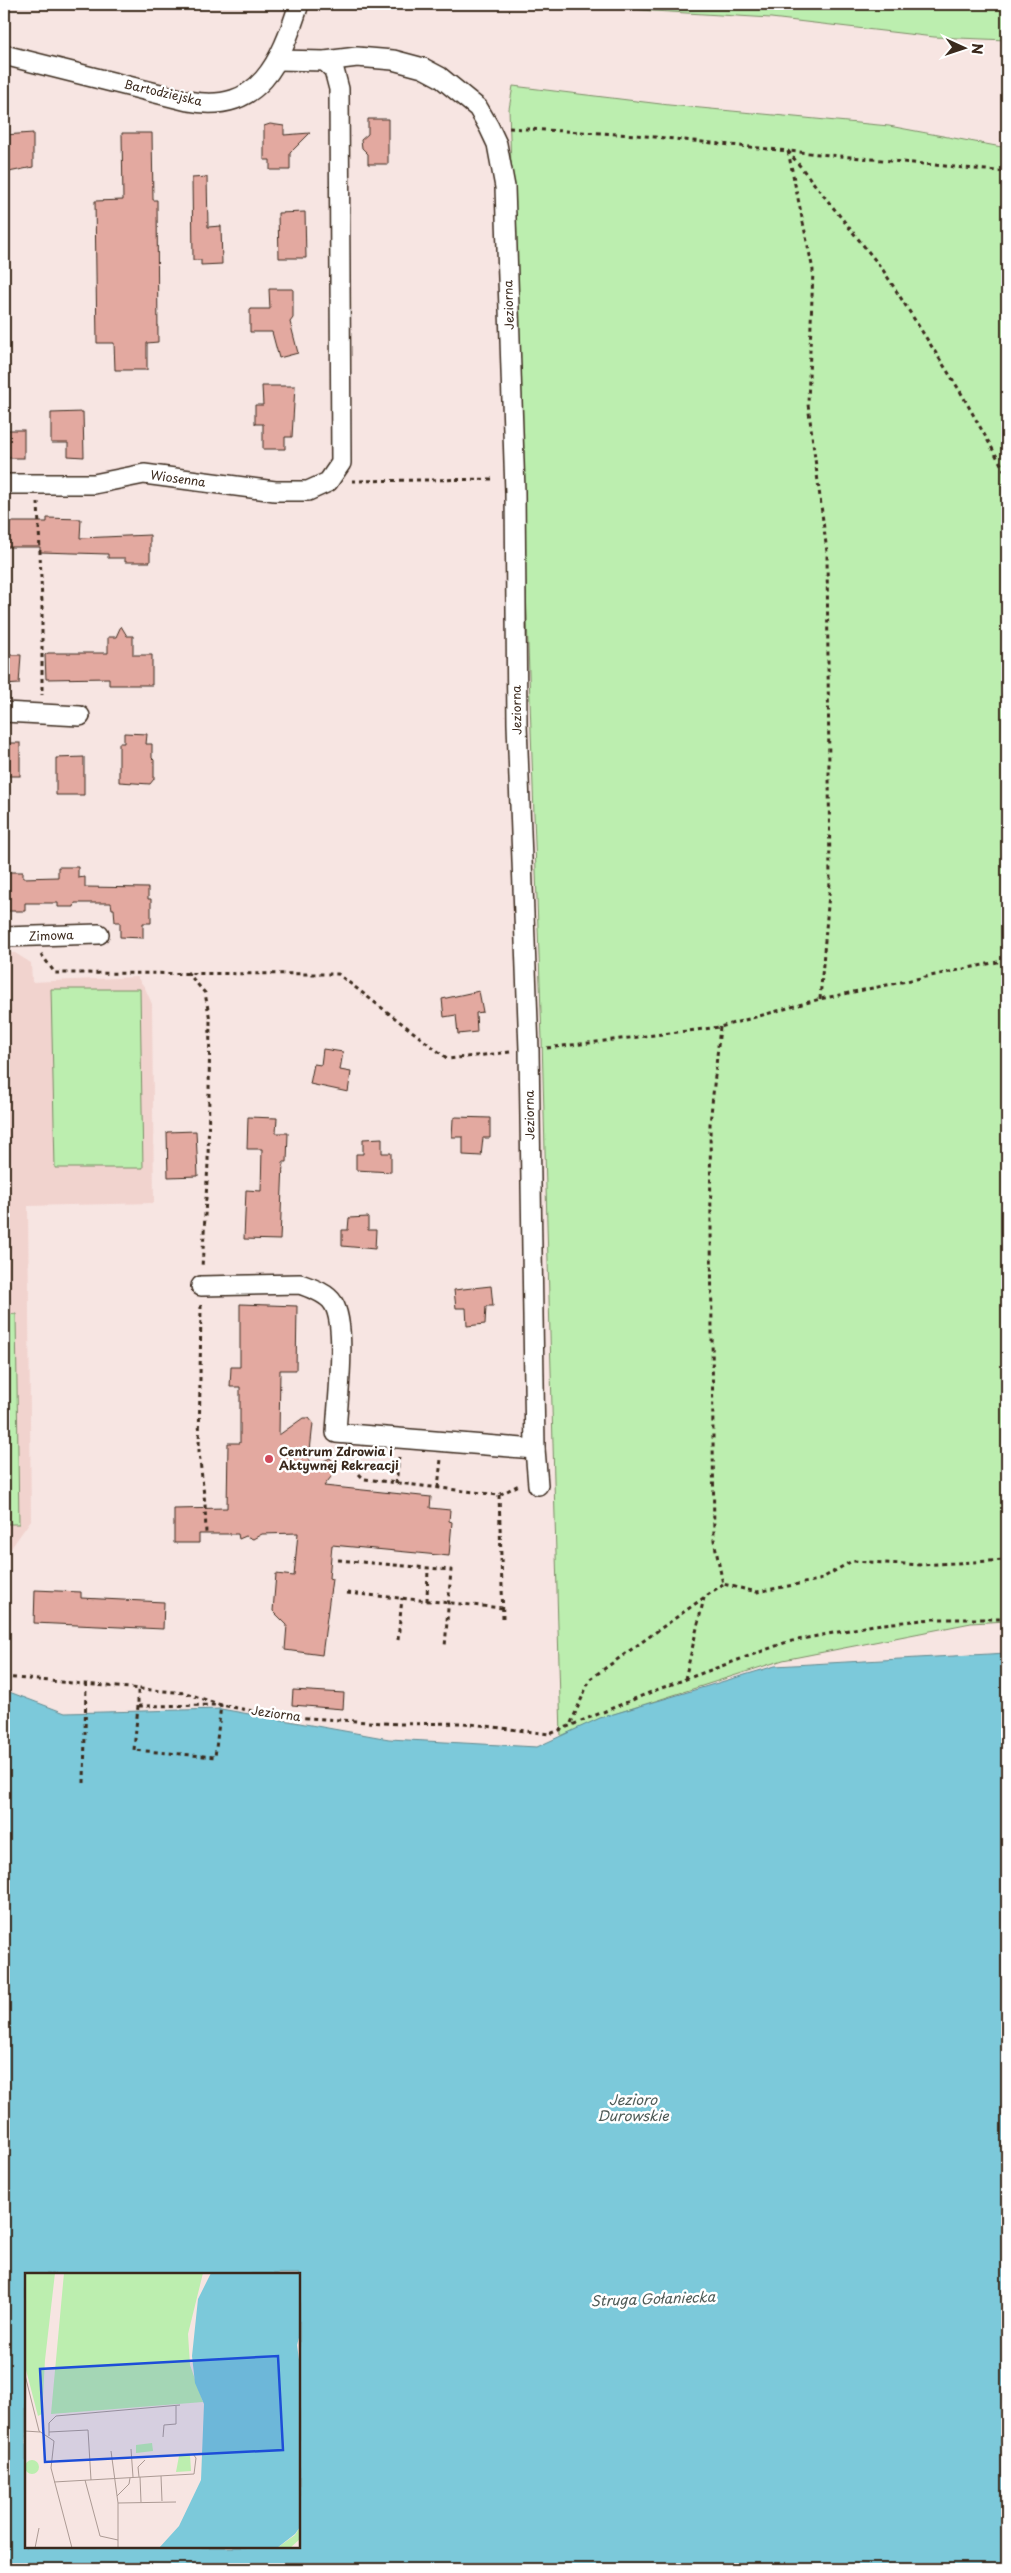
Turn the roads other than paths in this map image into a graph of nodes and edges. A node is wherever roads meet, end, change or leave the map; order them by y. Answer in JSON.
{"nodes":[{"id":1,"x":299,"y":4,"type":"edge"},
{"id":2,"x":4,"y":55,"type":"edge"},
{"id":3,"x":278,"y":60,"type":"junction"},
{"id":4,"x":325,"y":61,"type":"junction"},
{"id":5,"x":4,"y":484,"type":"edge"},
{"id":6,"x":4,"y":712,"type":"edge"},
{"id":7,"x":80,"y":716,"type":"dead end"},
{"id":8,"x":99,"y":934,"type":"dead end"},
{"id":9,"x":4,"y":937,"type":"edge"},
{"id":10,"x":202,"y":1286,"type":"road end"},
{"id":11,"x":535,"y":1450,"type":"junction"},
{"id":12,"x":537,"y":1480,"type":"road end"}],
"edges":[{"from":1,"to":3,"type":"street","name":"Bartodziejska"},
{"from":2,"to":3,"type":"street","name":"Bartodziejska"},
{"from":3,"to":4,"type":"street","name":"Jeziorna"},
{"from":4,"to":5,"type":"street","name":"Wiosenna"},
{"from":4,"to":11,"type":"street","name":"Jeziorna"},
{"from":6,"to":7,"type":"street"},
{"from":8,"to":9,"type":"street","name":"Zimowa"},
{"from":10,"to":11,"type":"street"},
{"from":11,"to":12,"type":"street","name":"Jeziorna"}]}
